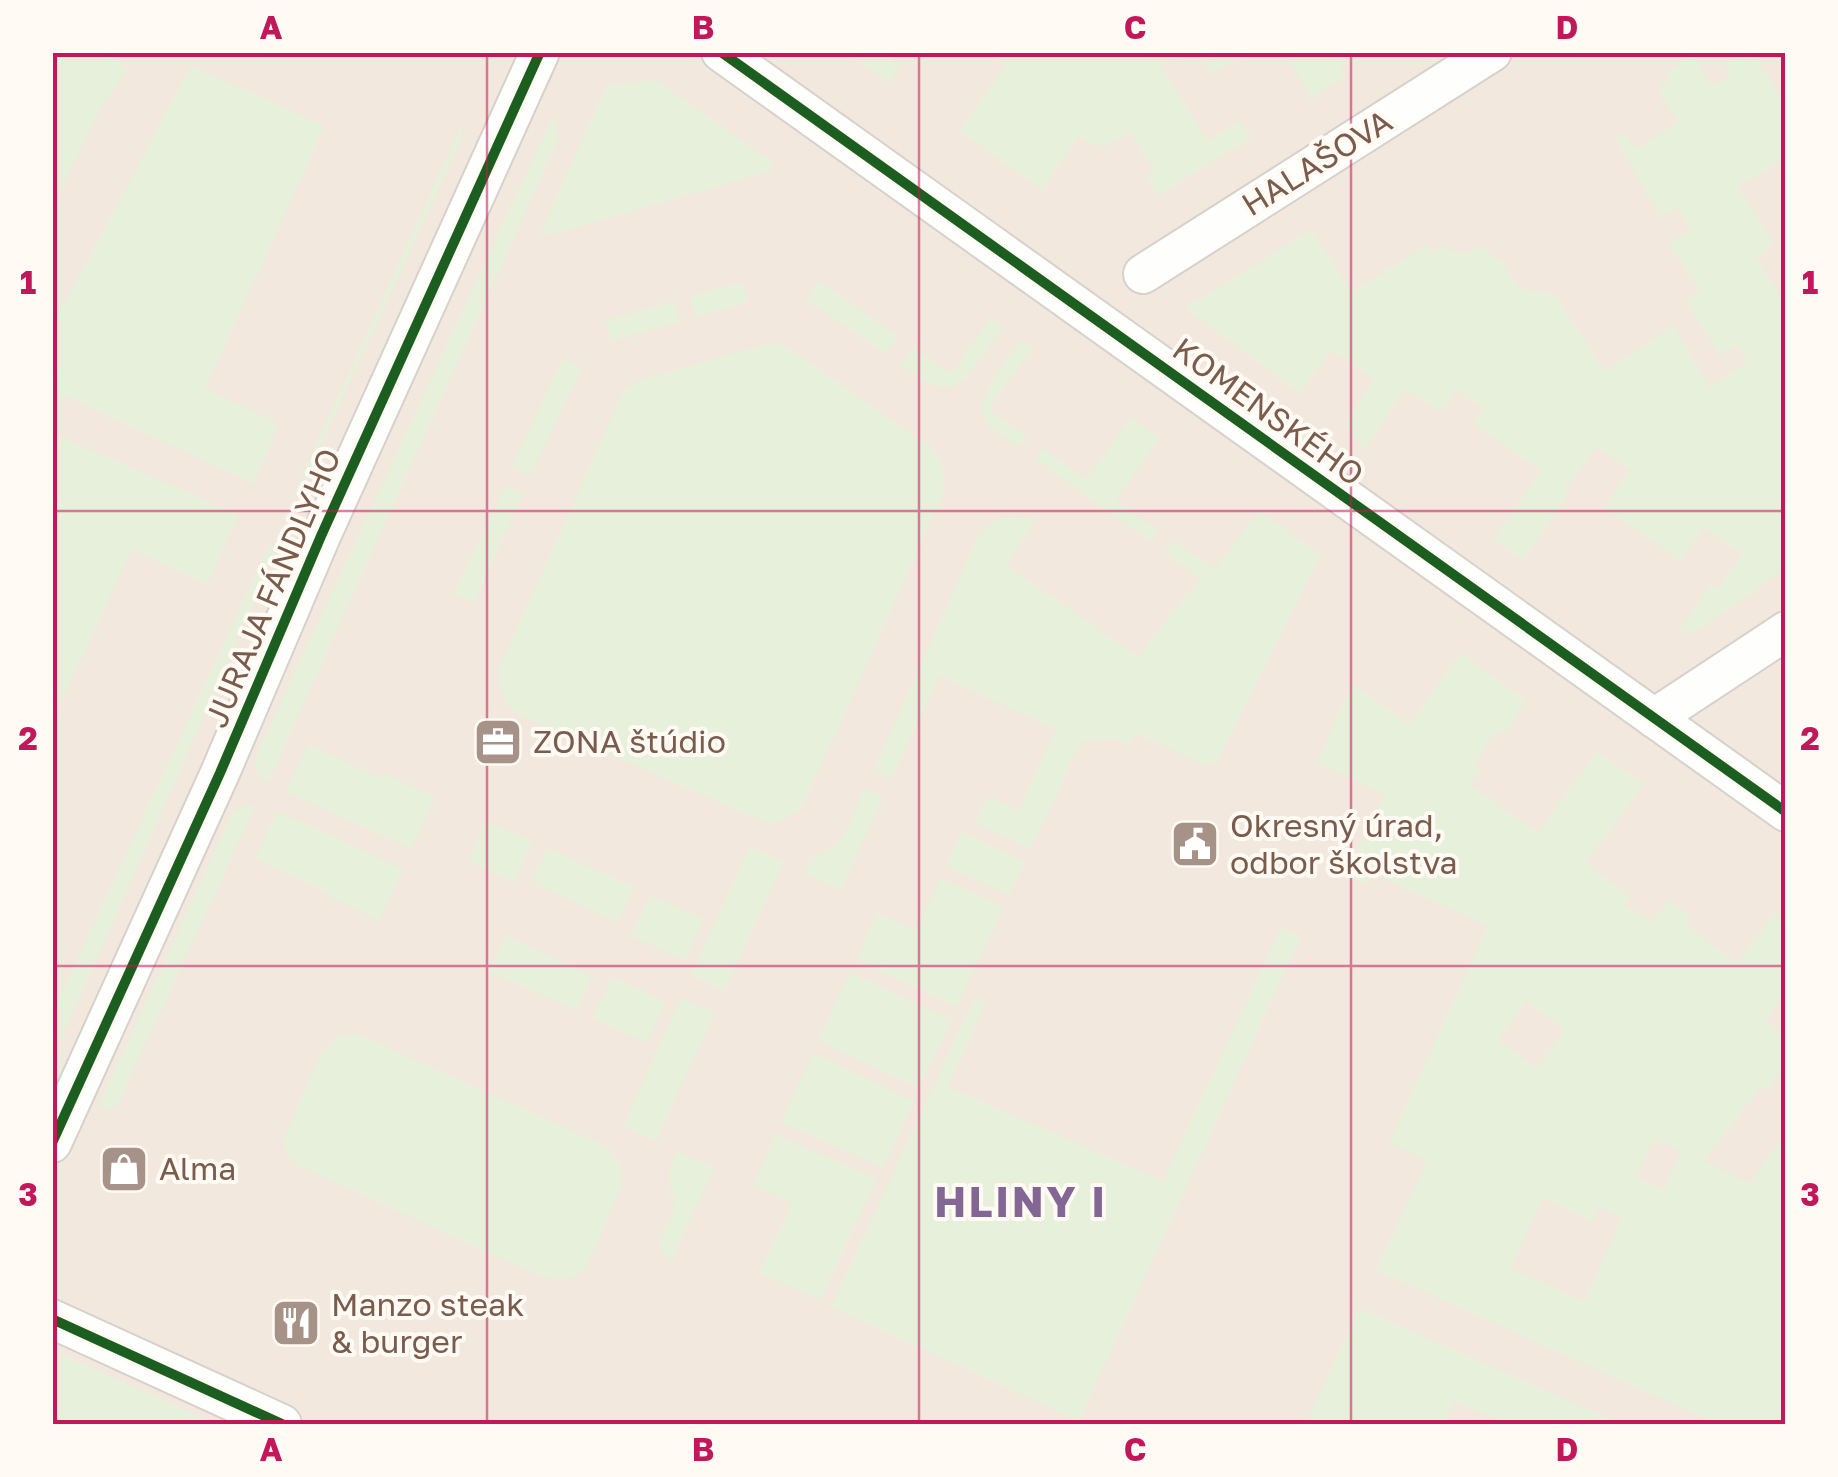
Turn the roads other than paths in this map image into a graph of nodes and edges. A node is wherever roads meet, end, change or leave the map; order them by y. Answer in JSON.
{"nodes":[{"id":1,"x":540,"y":52,"type":"edge"},
{"id":2,"x":721,"y":52,"type":"edge"},
{"id":3,"x":1492,"y":52,"type":"edge"},
{"id":4,"x":1142,"y":274,"type":"dead end"},
{"id":5,"x":1786,"y":631,"type":"edge"},
{"id":6,"x":1654,"y":718,"type":"junction"},
{"id":7,"x":1786,"y":812,"type":"edge"},
{"id":8,"x":52,"y":1143,"type":"edge"},
{"id":9,"x":52,"y":1318,"type":"edge"},
{"id":10,"x":282,"y":1424,"type":"edge"}],
"edges":[{"from":1,"to":8,"type":"street","name":"JURAJA FÁNDLYHO"},
{"from":2,"to":6,"type":"street","name":"KOMENSKÉHO"},
{"from":3,"to":4,"type":"street","name":"HALAŠOVA"},
{"from":5,"to":6,"type":"street"},
{"from":6,"to":7,"type":"street","name":"KOMENSKÉHO"},
{"from":9,"to":10,"type":"street"}]}
